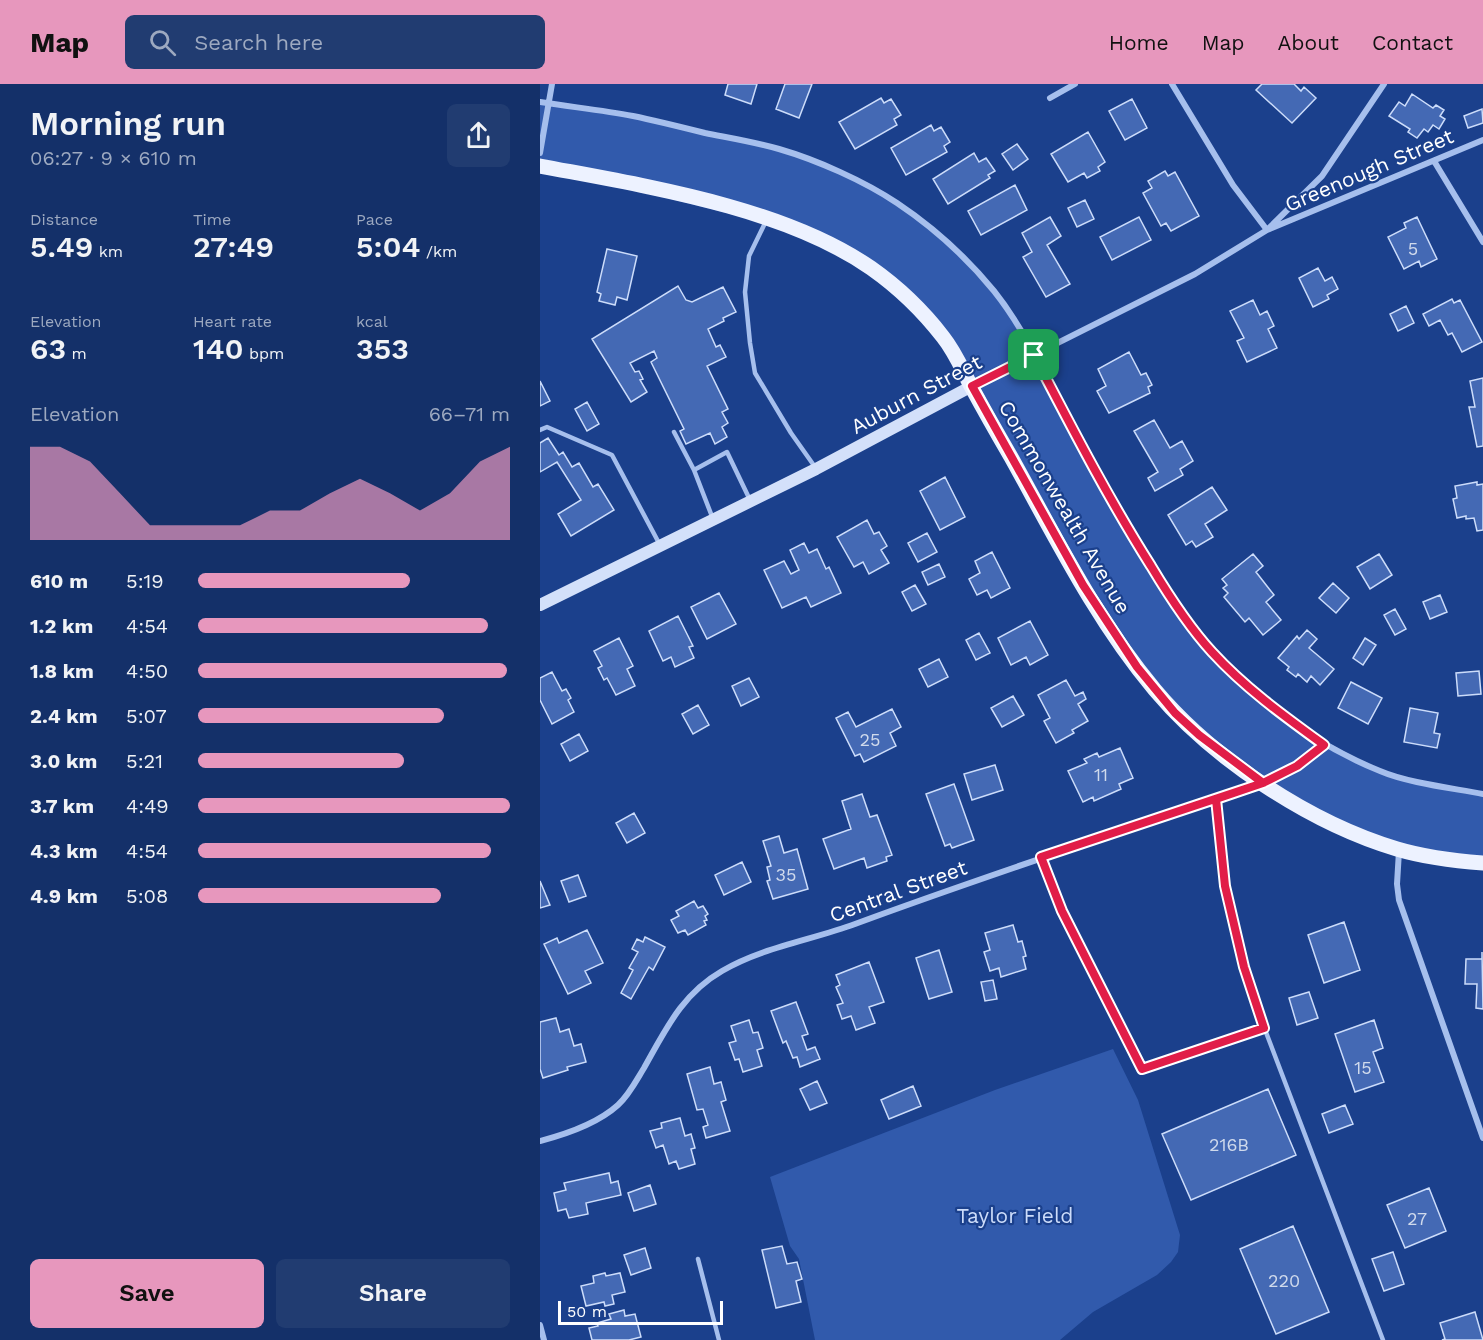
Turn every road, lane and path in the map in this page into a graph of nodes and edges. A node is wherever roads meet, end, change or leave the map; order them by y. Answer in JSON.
{"nodes":[{"id":1,"x":552,"y":84,"type":"edge"},
{"id":2,"x":1075,"y":84,"type":"edge"},
{"id":3,"x":1172,"y":84,"type":"edge"},
{"id":4,"x":1384,"y":84,"type":"edge"},
{"id":5,"x":1050,"y":98,"type":"dead end"},
{"id":6,"x":540,"y":102,"type":"edge"},
{"id":7,"x":549,"y":104,"type":"junction"},
{"id":8,"x":1483,"y":140,"type":"edge"},
{"id":9,"x":540,"y":153,"type":"edge"},
{"id":10,"x":1434,"y":161,"type":"junction"},
{"id":11,"x":540,"y":166,"type":"edge"},
{"id":12,"x":767,"y":218,"type":"junction"},
{"id":13,"x":1267,"y":230,"type":"junction"},
{"id":14,"x":1483,"y":242,"type":"edge"},
{"id":15,"x":1034,"y":355,"type":"junction"},
{"id":16,"x":972,"y":386,"type":"junction"},
{"id":17,"x":540,"y":430,"type":"edge"},
{"id":18,"x":674,"y":432,"type":"dead end"},
{"id":19,"x":816,"y":469,"type":"junction"},
{"id":20,"x":694,"y":470,"type":"junction"},
{"id":21,"x":750,"y":500,"type":"junction"},
{"id":22,"x":713,"y":519,"type":"junction"},
{"id":23,"x":660,"y":545,"type":"junction"},
{"id":24,"x":540,"y":605,"type":"edge"},
{"id":25,"x":1324,"y":745,"type":"junction"},
{"id":26,"x":1263,"y":783,"type":"junction"},
{"id":27,"x":1483,"y":795,"type":"edge"},
{"id":28,"x":1216,"y":799,"type":"junction"},
{"id":29,"x":1400,"y":849,"type":"junction"},
{"id":30,"x":1041,"y":857,"type":"junction"},
{"id":31,"x":1483,"y":863,"type":"edge"},
{"id":32,"x":1264,"y":1028,"type":"junction"},
{"id":33,"x":1483,"y":1138,"type":"edge"},
{"id":34,"x":540,"y":1141,"type":"edge"},
{"id":35,"x":698,"y":1259,"type":"dead end"},
{"id":36,"x":540,"y":1325,"type":"edge"},
{"id":37,"x":544,"y":1340,"type":"edge"},
{"id":38,"x":718,"y":1340,"type":"edge"},
{"id":39,"x":1383,"y":1340,"type":"edge"}],
"edges":[{"from":1,"to":7,"type":"street"},
{"from":2,"to":5,"type":"street"},
{"from":3,"to":13,"type":"street"},
{"from":4,"to":13,"type":"street","name":"Auburn Street"},
{"from":6,"to":7,"type":"street","name":"Commonwealth Avenue"},
{"from":7,"to":9,"type":"street"},
{"from":7,"to":15,"type":"street","name":"Commonwealth Avenue"},
{"from":8,"to":10,"type":"street","name":"Greenough Street"},
{"from":10,"to":13,"type":"street","name":"Greenough Street"},
{"from":10,"to":14,"type":"street"},
{"from":11,"to":12,"type":"main road","name":"Commonwealth Avenue"},
{"from":12,"to":16,"type":"main road","name":"Commonwealth Avenue"},
{"from":12,"to":19,"type":"lane"},
{"from":13,"to":15,"type":"street","name":"Auburn Street"},
{"from":15,"to":16,"type":"street","name":"Auburn Street"},
{"from":15,"to":25,"type":"street","name":"Commonwealth Avenue"},
{"from":16,"to":19,"type":"main road","name":"Auburn Street"},
{"from":16,"to":26,"type":"main road","name":"Commonwealth Avenue"},
{"from":17,"to":23,"type":"lane"},
{"from":18,"to":20,"type":"lane"},
{"from":19,"to":21,"type":"main road","name":"Auburn Street"},
{"from":20,"to":21,"type":"lane"},
{"from":20,"to":22,"type":"lane"},
{"from":21,"to":22,"type":"main road","name":"Auburn Street"},
{"from":22,"to":23,"type":"main road","name":"Auburn Street"},
{"from":23,"to":24,"type":"main road","name":"Auburn Street"},
{"from":25,"to":26,"type":"street","name":"Central Street"},
{"from":25,"to":27,"type":"street","name":"Commonwealth Avenue"},
{"from":26,"to":28,"type":"street","name":"Central Street"},
{"from":26,"to":29,"type":"main road","name":"Commonwealth Avenue"},
{"from":28,"to":30,"type":"street","name":"Central Street"},
{"from":28,"to":32,"type":"lane"},
{"from":29,"to":31,"type":"main road","name":"Commonwealth Avenue"},
{"from":29,"to":33,"type":"street"},
{"from":30,"to":32,"type":"lane"},
{"from":30,"to":34,"type":"street","name":"Central Street"},
{"from":32,"to":39,"type":"lane"},
{"from":35,"to":38,"type":"lane"},
{"from":36,"to":37,"type":"street"}]}
